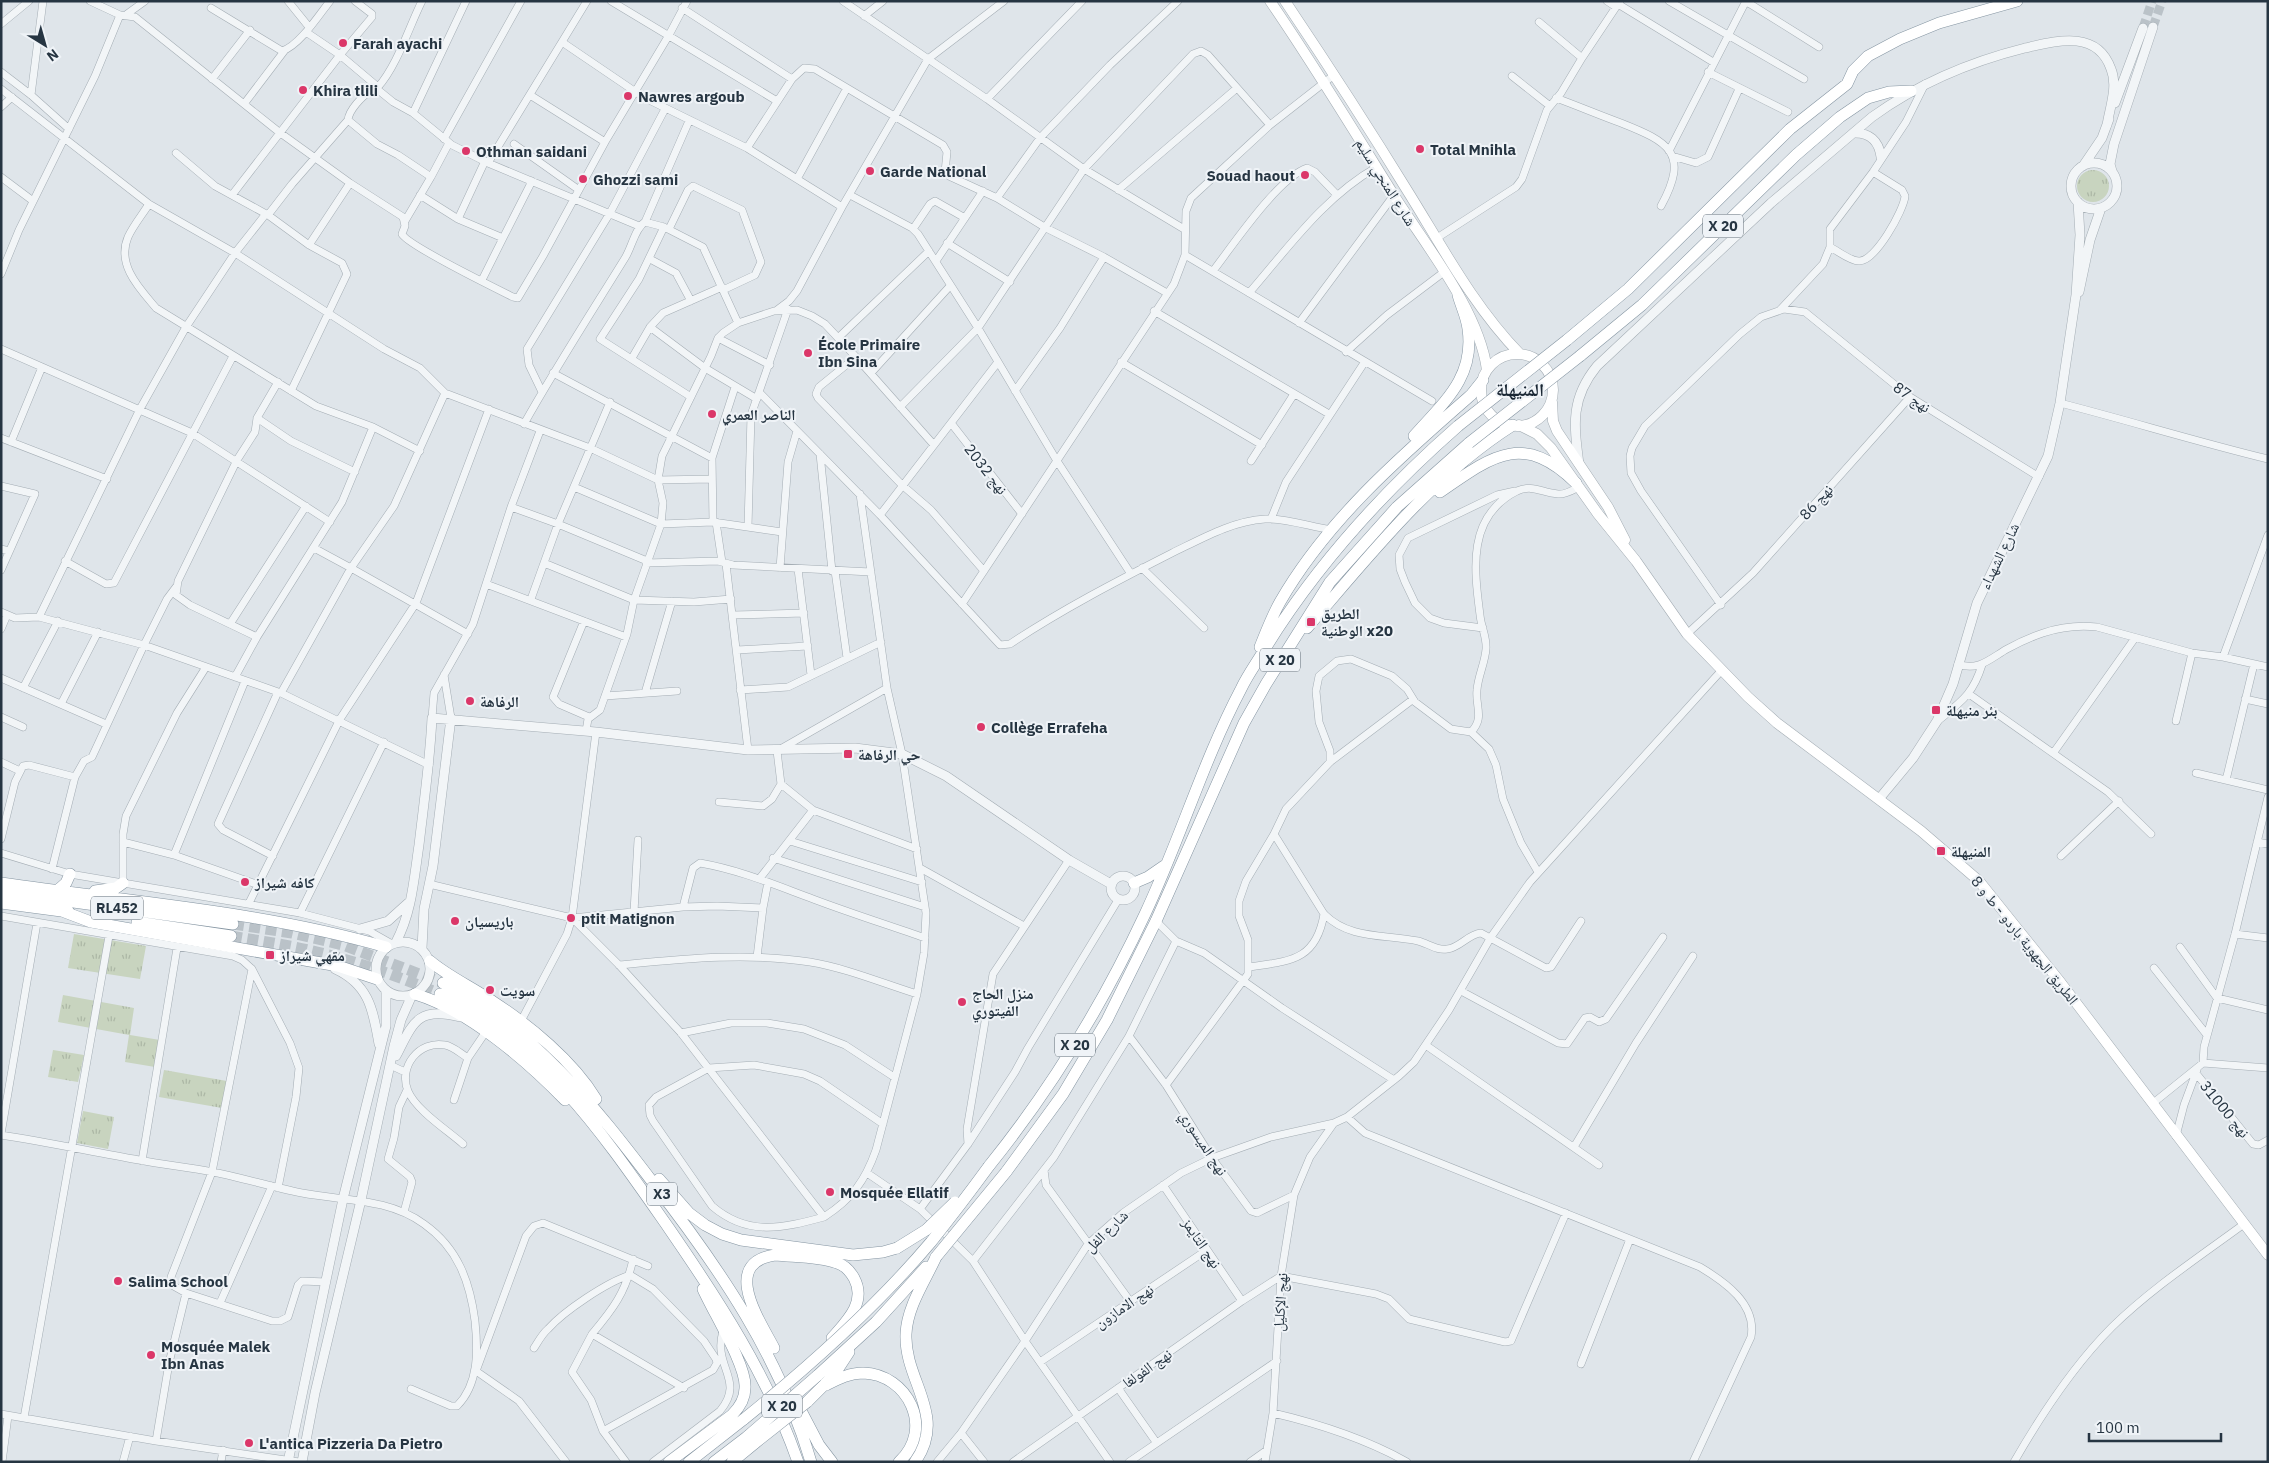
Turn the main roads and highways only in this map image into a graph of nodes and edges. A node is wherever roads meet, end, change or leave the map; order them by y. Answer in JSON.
{"nodes":[{"id":1,"x":1270,"y":1,"type":"edge"},
{"id":2,"x":1285,"y":1,"type":"edge"},
{"id":3,"x":2017,"y":1,"type":"edge"},
{"id":4,"x":1984,"y":5,"type":"edge"},
{"id":5,"x":1911,"y":91,"type":"road end"},
{"id":6,"x":1458,"y":296,"type":"junction"},
{"id":7,"x":1520,"y":354,"type":"junction"},
{"id":8,"x":1485,"y":375,"type":"junction"},
{"id":9,"x":1552,"y":399,"type":"junction"},
{"id":10,"x":1516,"y":425,"type":"junction"},
{"id":11,"x":1376,"y":480,"type":"junction"},
{"id":12,"x":1578,"y":485,"type":"junction"},
{"id":13,"x":1397,"y":525,"type":"junction"},
{"id":14,"x":1636,"y":561,"type":"junction"},
{"id":15,"x":1266,"y":684,"type":"junction"},
{"id":16,"x":1241,"y":688,"type":"junction"},
{"id":17,"x":1167,"y":863,"type":"junction"},
{"id":18,"x":70,"y":874,"type":"road end"},
{"id":19,"x":1,"y":883,"type":"edge"},
{"id":20,"x":124,"y":883,"type":"road end"},
{"id":21,"x":1134,"y":883,"type":"road end"},
{"id":22,"x":58,"y":890,"type":"junction"},
{"id":23,"x":1,"y":892,"type":"edge"},
{"id":24,"x":89,"y":894,"type":"junction"},
{"id":25,"x":1,"y":903,"type":"edge"},
{"id":26,"x":62,"y":912,"type":"junction"},
{"id":27,"x":233,"y":924,"type":"tunnel mouth"},
{"id":28,"x":231,"y":936,"type":"tunnel mouth"},
{"id":29,"x":391,"y":944,"type":"road end"},
{"id":30,"x":430,"y":961,"type":"road end"},
{"id":31,"x":377,"y":978,"type":"road end"},
{"id":32,"x":443,"y":983,"type":"tunnel mouth"},
{"id":33,"x":413,"y":994,"type":"road end"},
{"id":34,"x":440,"y":994,"type":"tunnel mouth"},
{"id":35,"x":606,"y":1121,"type":"junction"},
{"id":36,"x":621,"y":1141,"type":"junction"},
{"id":37,"x":619,"y":1158,"type":"junction"},
{"id":38,"x":988,"y":1166,"type":"junction"},
{"id":39,"x":2268,"y":1255,"type":"edge"},
{"id":40,"x":936,"y":1257,"type":"junction"},
{"id":41,"x":692,"y":1262,"type":"junction"},
{"id":42,"x":854,"y":1343,"type":"junction"},
{"id":43,"x":808,"y":1365,"type":"junction"},
{"id":44,"x":781,"y":1380,"type":"junction"},
{"id":45,"x":826,"y":1385,"type":"junction"},
{"id":46,"x":786,"y":1428,"type":"junction"},
{"id":47,"x":751,"y":1440,"type":"junction"},
{"id":48,"x":669,"y":1462,"type":"edge"},
{"id":49,"x":689,"y":1462,"type":"edge"},
{"id":50,"x":714,"y":1462,"type":"edge"},
{"id":51,"x":732,"y":1462,"type":"edge"},
{"id":52,"x":790,"y":1462,"type":"edge"},
{"id":53,"x":798,"y":1462,"type":"edge"},
{"id":54,"x":811,"y":1462,"type":"edge"},
{"id":55,"x":832,"y":1462,"type":"edge"},
{"id":56,"x":899,"y":1462,"type":"edge"},
{"id":57,"x":915,"y":1462,"type":"edge"}],
"edges":[{"from":1,"to":6,"type":"main road","name":"شارع المنجي سليم"},
{"from":2,"to":7,"type":"main road","name":"شارع المنجي سليم"},
{"from":3,"to":4,"type":"highway"},
{"from":4,"to":16,"type":"highway","number":"X 20","bridge":true},
{"from":5,"to":15,"type":"highway","number":"X 20","bridge":true},
{"from":6,"to":8,"type":"main road","name":"شارع المنجي سليم"},
{"from":6,"to":11,"type":"highway"},
{"from":7,"to":8,"type":"main road"},
{"from":7,"to":9,"type":"main road"},
{"from":8,"to":10,"type":"main road"},
{"from":8,"to":11,"type":"highway","number":"X 20"},
{"from":9,"to":10,"type":"main road"},
{"from":9,"to":14,"type":"main road","name":"الطريق الجهوية باردو - ط و 8"},
{"from":10,"to":12,"type":"main road","name":"الطريق الجهوية باردو - ط و 8"},
{"from":10,"to":13,"type":"highway","number":"X 20"},
{"from":11,"to":16,"type":"highway","number":"X 20"},
{"from":12,"to":13,"type":"highway"},
{"from":12,"to":14,"type":"main road","name":"الطريق الجهوية باردو - ط و 8"},
{"from":13,"to":15,"type":"highway","number":"X 20"},
{"from":14,"to":39,"type":"main road","name":"الطريق الجهوية باردو - ط و 8"},
{"from":15,"to":40,"type":"highway","number":"X 20","bridge":true},
{"from":16,"to":17,"type":"highway","number":"X 20"},
{"from":17,"to":21,"type":"highway"},
{"from":17,"to":38,"type":"highway","number":"X 20"},
{"from":18,"to":22,"type":"highway"},
{"from":19,"to":22,"type":"highway"},
{"from":20,"to":24,"type":"highway"},
{"from":22,"to":24,"type":"highway"},
{"from":23,"to":27,"type":"highway","number":"RL452"},
{"from":24,"to":29,"type":"highway"},
{"from":25,"to":26,"type":"highway","number":"RL452"},
{"from":26,"to":28,"type":"highway","number":"RL452"},
{"from":26,"to":31,"type":"highway"},
{"from":30,"to":35,"type":"highway"},
{"from":32,"to":35,"type":"highway","number":"X3"},
{"from":33,"to":37,"type":"highway"},
{"from":34,"to":37,"type":"highway","number":"X3"},
{"from":35,"to":36,"type":"highway","number":"X3"},
{"from":36,"to":38,"type":"highway","bridge":true},
{"from":36,"to":44,"type":"highway","number":"X3"},
{"from":37,"to":41,"type":"highway","number":"X3"},
{"from":38,"to":43,"type":"highway","number":"X 20","bridge":true},
{"from":40,"to":42,"type":"highway","number":"X 20"},
{"from":40,"to":57,"type":"highway"},
{"from":41,"to":46,"type":"highway","number":"X3"},
{"from":41,"to":48,"type":"highway"},
{"from":42,"to":45,"type":"highway"},
{"from":42,"to":47,"type":"highway","number":"X 20","bridge":true},
{"from":43,"to":44,"type":"highway"},
{"from":43,"to":49,"type":"highway","number":"X 20","bridge":true},
{"from":44,"to":54,"type":"highway","number":"X3"},
{"from":44,"to":55,"type":"highway"},
{"from":45,"to":47,"type":"highway","bridge":true},
{"from":45,"to":56,"type":"highway"},
{"from":46,"to":52,"type":"highway"},
{"from":46,"to":53,"type":"highway","number":"X3"},
{"from":47,"to":50,"type":"highway","number":"X 20"},
{"from":47,"to":51,"type":"highway"}]}
